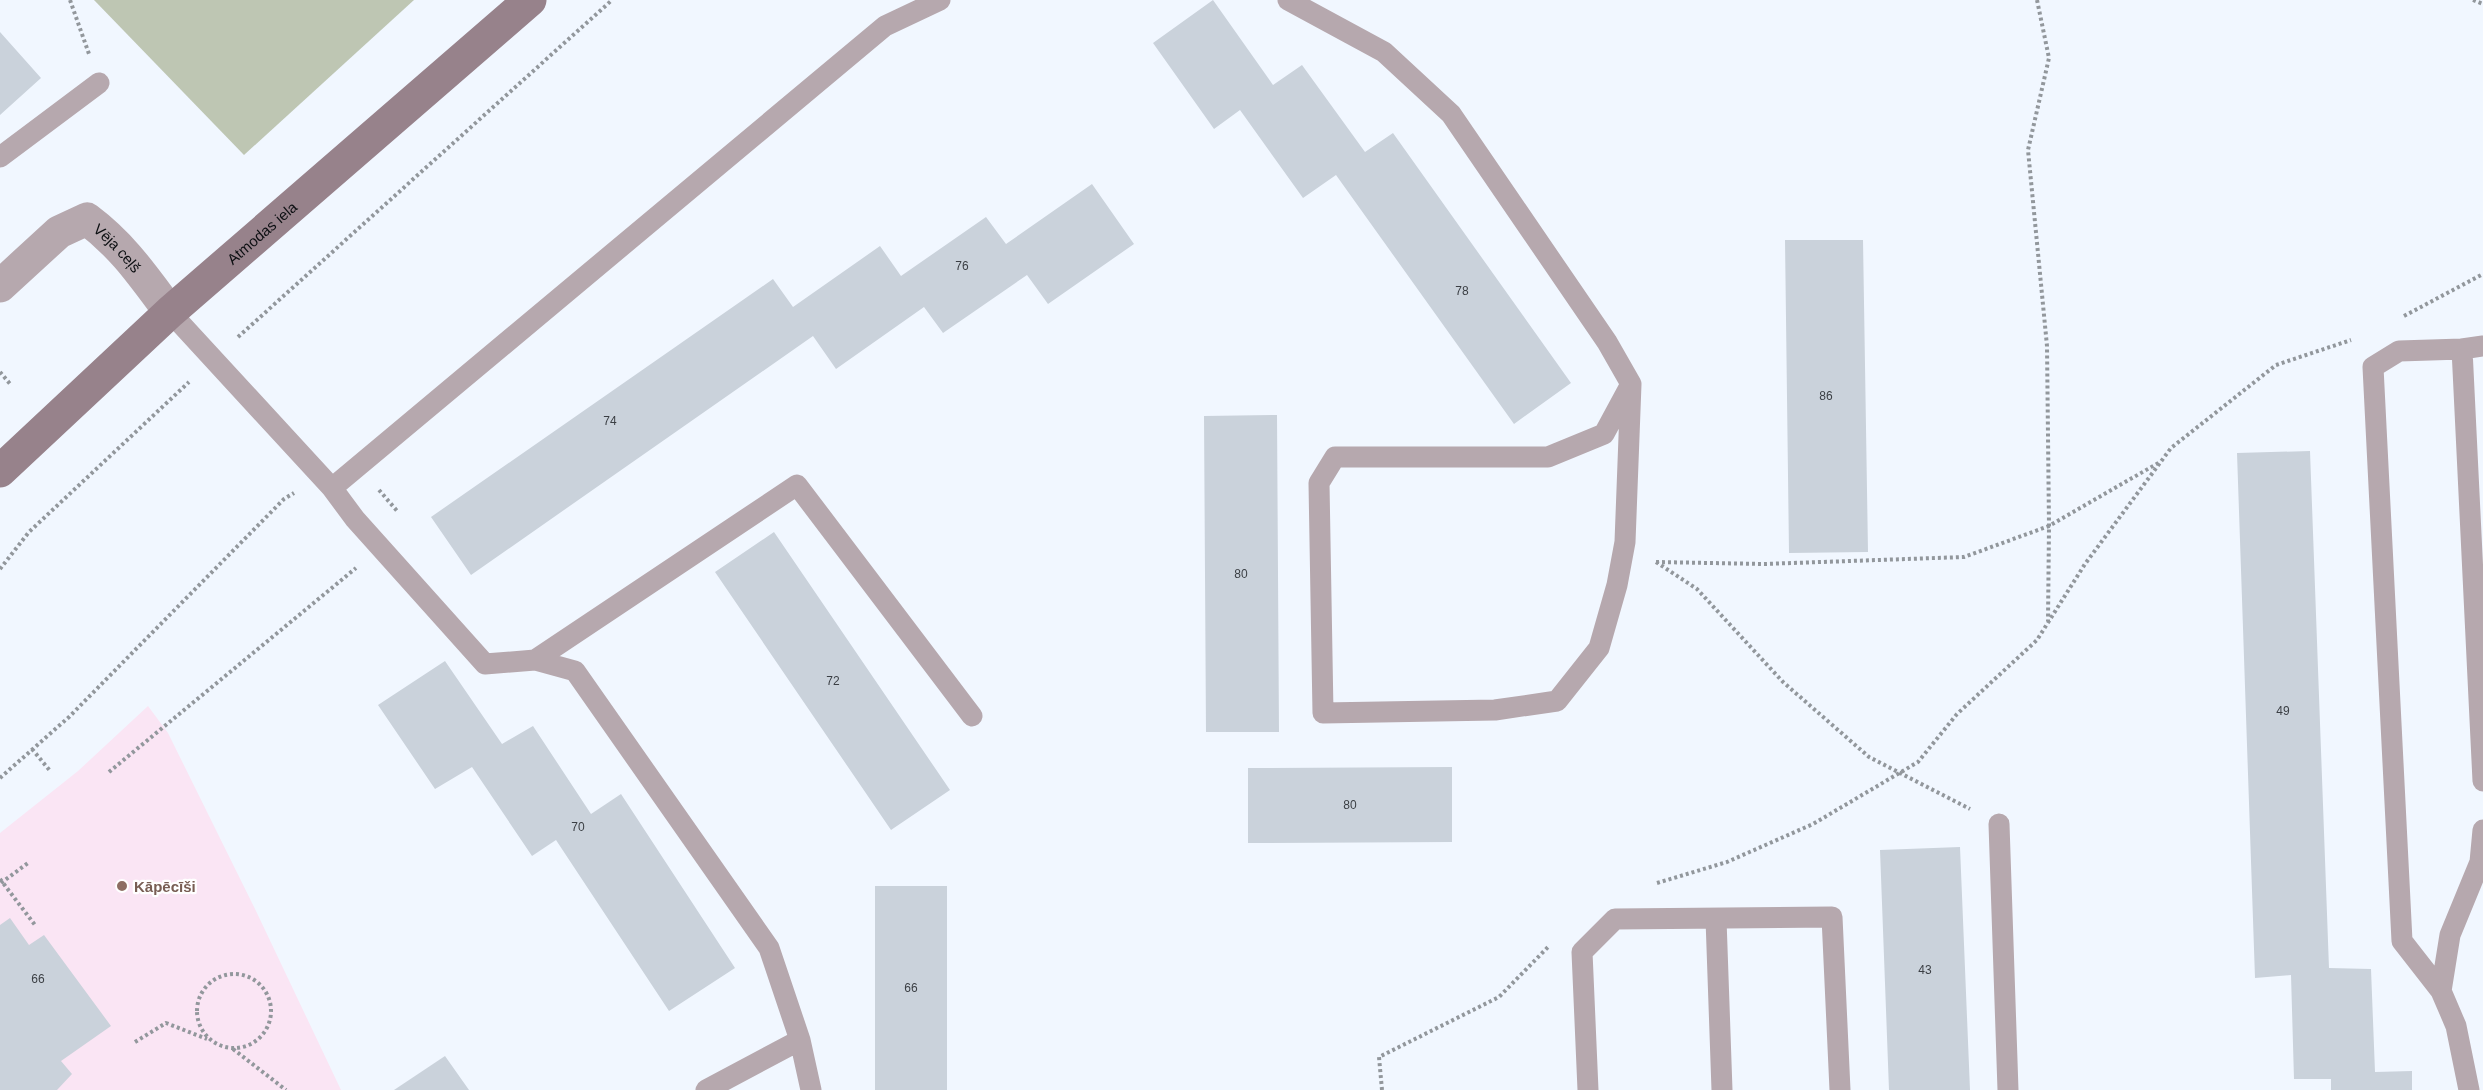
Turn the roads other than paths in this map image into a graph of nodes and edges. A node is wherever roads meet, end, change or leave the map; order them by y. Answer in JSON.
{"nodes":[{"id":1,"x":530,"y":0,"type":"edge"},
{"id":2,"x":940,"y":0,"type":"edge"},
{"id":3,"x":1287,"y":0,"type":"edge"},
{"id":4,"x":99,"y":82,"type":"road end"},
{"id":5,"x":0,"y":157,"type":"edge"},
{"id":6,"x":0,"y":286,"type":"edge"},
{"id":7,"x":170,"y":312,"type":"junction"},
{"id":8,"x":2483,"y":346,"type":"edge"},
{"id":9,"x":2462,"y":349,"type":"junction"},
{"id":10,"x":1631,"y":384,"type":"junction"},
{"id":11,"x":0,"y":471,"type":"edge"},
{"id":12,"x":326,"y":483,"type":"junction"},
{"id":13,"x":535,"y":660,"type":"junction"},
{"id":14,"x":972,"y":716,"type":"dead end"},
{"id":15,"x":2483,"y":781,"type":"edge"},
{"id":16,"x":1999,"y":824,"type":"road end"},
{"id":17,"x":2483,"y":830,"type":"edge"},
{"id":18,"x":1716,"y":919,"type":"junction"},
{"id":19,"x":2441,"y":991,"type":"junction"},
{"id":20,"x":801,"y":1040,"type":"junction"},
{"id":21,"x":706,"y":1090,"type":"edge"},
{"id":22,"x":811,"y":1090,"type":"edge"},
{"id":23,"x":1588,"y":1090,"type":"edge"},
{"id":24,"x":1722,"y":1090,"type":"edge"},
{"id":25,"x":1840,"y":1090,"type":"edge"},
{"id":26,"x":2008,"y":1090,"type":"edge"},
{"id":27,"x":2469,"y":1090,"type":"edge"}],
"edges":[{"from":1,"to":7,"type":"main road","name":"Atmodas iela"},
{"from":2,"to":12,"type":"lane"},
{"from":3,"to":10,"type":"lane"},
{"from":4,"to":5,"type":"lane"},
{"from":6,"to":7,"type":"street","name":"Vēja ceļš"},
{"from":7,"to":11,"type":"main road","name":"Atmodas iela"},
{"from":7,"to":12,"type":"lane"},
{"from":8,"to":9,"type":"lane"},
{"from":9,"to":15,"type":"lane"},
{"from":9,"to":19,"type":"lane"},
{"from":10,"to":10,"type":"lane"},
{"from":12,"to":13,"type":"lane"},
{"from":13,"to":14,"type":"lane"},
{"from":13,"to":20,"type":"lane"},
{"from":16,"to":26,"type":"lane"},
{"from":17,"to":19,"type":"lane"},
{"from":18,"to":23,"type":"lane"},
{"from":18,"to":24,"type":"lane"},
{"from":18,"to":25,"type":"lane"},
{"from":19,"to":27,"type":"lane"},
{"from":20,"to":21,"type":"lane"},
{"from":20,"to":22,"type":"lane"}]}
